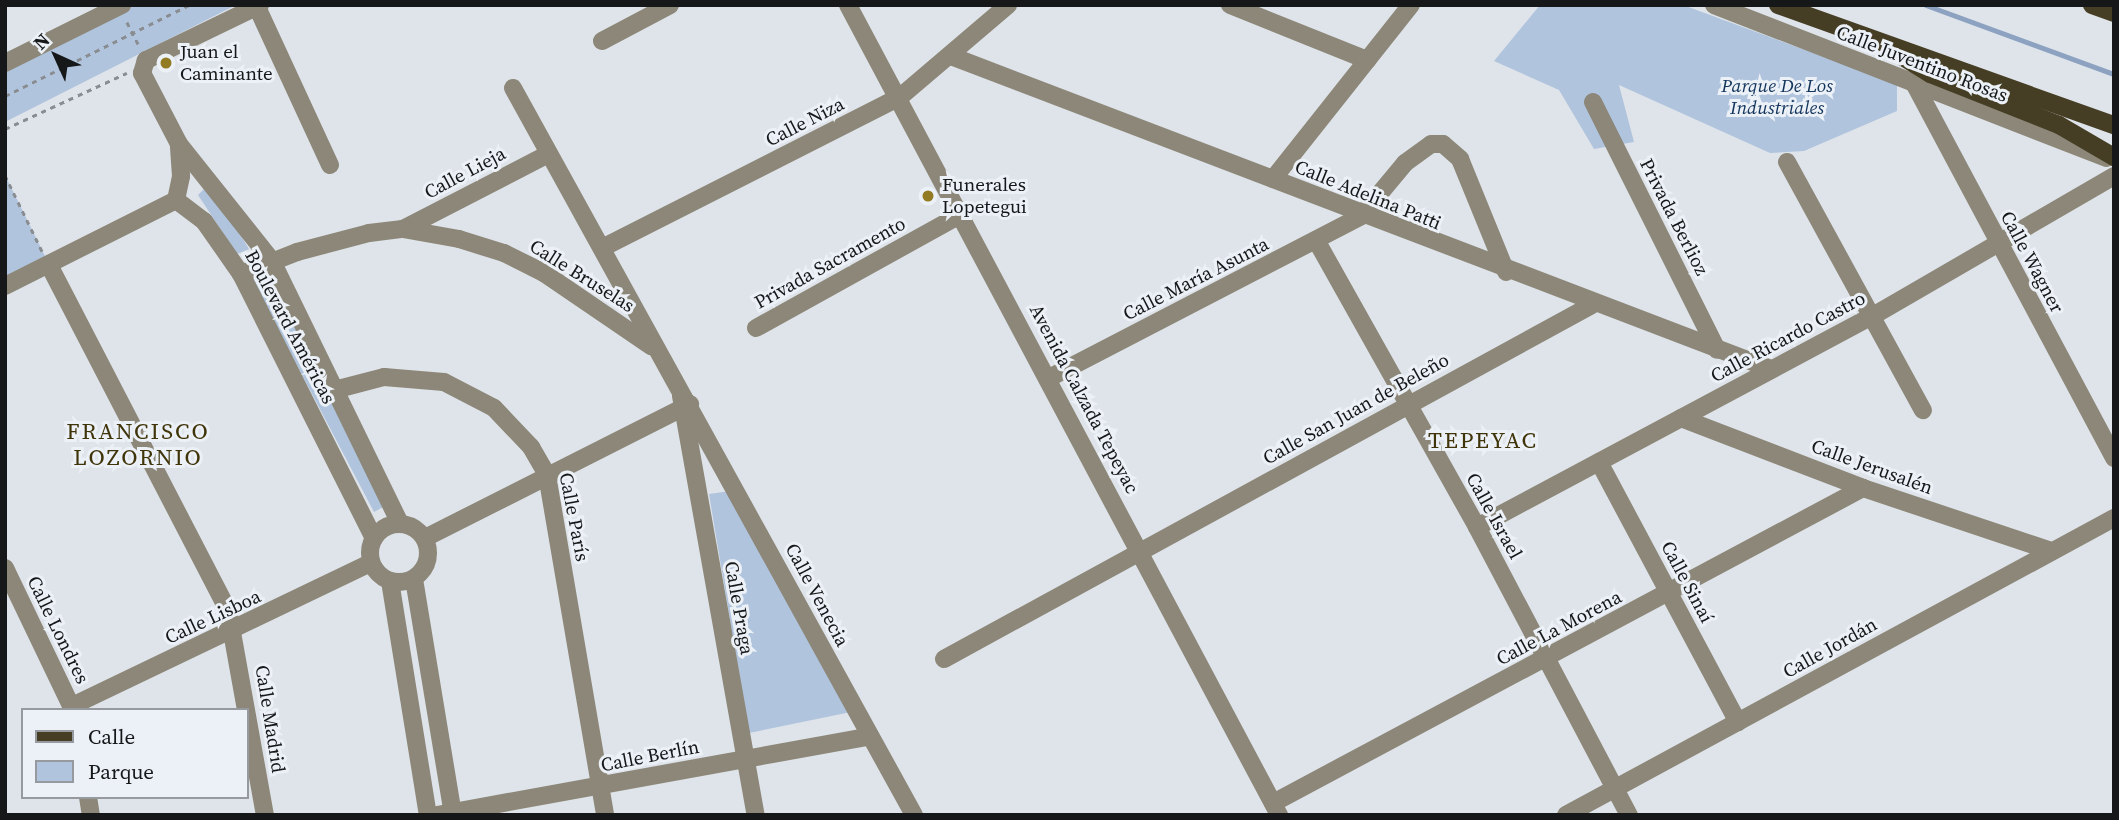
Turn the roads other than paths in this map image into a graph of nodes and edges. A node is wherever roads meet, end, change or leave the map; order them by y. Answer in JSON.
{"nodes":[{"id":1,"x":670,"y":5,"type":"edge"},
{"id":2,"x":848,"y":5,"type":"edge"},
{"id":3,"x":1008,"y":5,"type":"edge"},
{"id":4,"x":1230,"y":5,"type":"edge"},
{"id":5,"x":1411,"y":5,"type":"edge"},
{"id":6,"x":1714,"y":5,"type":"edge"},
{"id":7,"x":1778,"y":5,"type":"edge"},
{"id":8,"x":2092,"y":5,"type":"edge"},
{"id":9,"x":120,"y":6,"type":"edge"},
{"id":10,"x":259,"y":6,"type":"edge"},
{"id":11,"x":2114,"y":13,"type":"edge"},
{"id":12,"x":602,"y":41,"type":"dead end"},
{"id":13,"x":1894,"y":47,"type":"junction"},
{"id":14,"x":951,"y":56,"type":"junction"},
{"id":15,"x":1367,"y":60,"type":"junction"},
{"id":16,"x":5,"y":63,"type":"edge"},
{"id":17,"x":1915,"y":85,"type":"junction"},
{"id":18,"x":513,"y":88,"type":"dead end"},
{"id":19,"x":900,"y":97,"type":"junction"},
{"id":20,"x":1593,"y":102,"type":"dead end"},
{"id":21,"x":2114,"y":125,"type":"edge"},
{"id":22,"x":178,"y":144,"type":"junction"},
{"id":23,"x":548,"y":154,"type":"junction"},
{"id":24,"x":2114,"y":159,"type":"edge"},
{"id":25,"x":1787,"y":162,"type":"dead end"},
{"id":26,"x":330,"y":165,"type":"dead end"},
{"id":27,"x":2114,"y":176,"type":"edge"},
{"id":28,"x":1273,"y":179,"type":"junction"},
{"id":29,"x":176,"y":200,"type":"junction"},
{"id":30,"x":962,"y":214,"type":"junction"},
{"id":31,"x":1361,"y":216,"type":"junction"},
{"id":32,"x":403,"y":229,"type":"junction"},
{"id":33,"x":1317,"y":240,"type":"junction"},
{"id":34,"x":1999,"y":246,"type":"junction"},
{"id":35,"x":602,"y":248,"type":"junction"},
{"id":36,"x":272,"y":261,"type":"junction"},
{"id":37,"x":49,"y":265,"type":"junction"},
{"id":38,"x":1506,"y":272,"type":"junction"},
{"id":39,"x":241,"y":274,"type":"junction"},
{"id":40,"x":5,"y":286,"type":"edge"},
{"id":41,"x":1592,"y":304,"type":"junction"},
{"id":42,"x":1871,"y":317,"type":"junction"},
{"id":43,"x":756,"y":328,"type":"dead end"},
{"id":44,"x":654,"y":348,"type":"junction"},
{"id":45,"x":1717,"y":350,"type":"junction"},
{"id":46,"x":1771,"y":369,"type":"junction"},
{"id":47,"x":1049,"y":378,"type":"junction"},
{"id":48,"x":338,"y":389,"type":"junction"},
{"id":49,"x":684,"y":403,"type":"junction"},
{"id":50,"x":1408,"y":405,"type":"junction"},
{"id":51,"x":1923,"y":410,"type":"dead end"},
{"id":52,"x":1681,"y":418,"type":"junction"},
{"id":53,"x":2114,"y":458,"type":"edge"},
{"id":54,"x":1599,"y":463,"type":"junction"},
{"id":55,"x":547,"y":475,"type":"junction"},
{"id":56,"x":1863,"y":488,"type":"junction"},
{"id":57,"x":2114,"y":518,"type":"edge"},
{"id":58,"x":400,"y":523,"type":"junction"},
{"id":59,"x":1478,"y":527,"type":"junction"},
{"id":60,"x":374,"y":538,"type":"junction"},
{"id":61,"x":425,"y":538,"type":"junction"},
{"id":62,"x":1140,"y":551,"type":"junction"},
{"id":63,"x":2051,"y":551,"type":"junction"},
{"id":64,"x":371,"y":563,"type":"junction"},
{"id":65,"x":5,"y":568,"type":"edge"},
{"id":66,"x":414,"y":579,"type":"junction"},
{"id":67,"x":390,"y":581,"type":"junction"},
{"id":68,"x":1670,"y":593,"type":"junction"},
{"id":69,"x":234,"y":631,"type":"junction"},
{"id":70,"x":1548,"y":658,"type":"junction"},
{"id":71,"x":944,"y":660,"type":"dead end"},
{"id":72,"x":72,"y":708,"type":"edge"},
{"id":73,"x":247,"y":708,"type":"edge"},
{"id":74,"x":248,"y":714,"type":"edge"},
{"id":75,"x":1738,"y":722,"type":"junction"},
{"id":76,"x":870,"y":736,"type":"junction"},
{"id":77,"x":746,"y":759,"type":"junction"},
{"id":78,"x":601,"y":787,"type":"junction"},
{"id":79,"x":1615,"y":788,"type":"junction"},
{"id":80,"x":1276,"y":809,"type":"edge"},
{"id":81,"x":448,"y":814,"type":"edge"},
{"id":82,"x":265,"y":815,"type":"edge"},
{"id":83,"x":428,"y":815,"type":"edge"},
{"id":84,"x":606,"y":815,"type":"edge"},
{"id":85,"x":755,"y":815,"type":"edge"},
{"id":86,"x":914,"y":815,"type":"edge"},
{"id":87,"x":1566,"y":815,"type":"edge"},
{"id":88,"x":1629,"y":815,"type":"edge"}],
"edges":[{"from":1,"to":12,"type":"street"},
{"from":2,"to":19,"type":"street","name":"Avenida Calzada Tepeyac"},
{"from":3,"to":14,"type":"street","name":"Calle Niza"},
{"from":4,"to":15,"type":"street"},
{"from":5,"to":15,"type":"street"},
{"from":6,"to":17,"type":"street","name":"Calle Juventino Rosas"},
{"from":7,"to":13,"type":"main road"},
{"from":8,"to":11,"type":"main road"},
{"from":9,"to":16,"type":"street"},
{"from":10,"to":22,"type":"street","name":"Boulevard Américas"},
{"from":10,"to":26,"type":"street"},
{"from":13,"to":21,"type":"main road"},
{"from":13,"to":24,"type":"main road"},
{"from":14,"to":19,"type":"street","name":"Calle Niza"},
{"from":14,"to":28,"type":"street","name":"Calle Adelina Patti"},
{"from":15,"to":28,"type":"street"},
{"from":17,"to":24,"type":"street","name":"Calle Juventino Rosas"},
{"from":17,"to":34,"type":"street","name":"Calle Wagner"},
{"from":18,"to":23,"type":"street","name":"Calle Venecia"},
{"from":19,"to":30,"type":"street","name":"Avenida Calzada Tepeyac"},
{"from":19,"to":35,"type":"street","name":"Calle Niza"},
{"from":20,"to":45,"type":"street","name":"Privada Berlioz"},
{"from":22,"to":29,"type":"street","name":"Boulevard Américas"},
{"from":22,"to":36,"type":"street","name":"Boulevard Américas"},
{"from":23,"to":32,"type":"street","name":"Calle Lieja"},
{"from":23,"to":35,"type":"street","name":"Calle Venecia"},
{"from":25,"to":42,"type":"street"},
{"from":27,"to":34,"type":"street","name":"Calle Ricardo Castro"},
{"from":28,"to":31,"type":"street","name":"Calle Adelina Patti"},
{"from":29,"to":37,"type":"street"},
{"from":29,"to":39,"type":"street","name":"Boulevard Américas"},
{"from":30,"to":43,"type":"street","name":"Privada Sacramento"},
{"from":30,"to":47,"type":"street","name":"Avenida Calzada Tepeyac"},
{"from":31,"to":33,"type":"street","name":"Calle María Asunta"},
{"from":31,"to":38,"type":"street","name":"Calle Adelina Patti"},
{"from":31,"to":38,"type":"street"},
{"from":32,"to":36,"type":"street","name":"Calle Bruselas"},
{"from":32,"to":44,"type":"street","name":"Calle Bruselas"},
{"from":33,"to":47,"type":"street","name":"Calle María Asunta"},
{"from":33,"to":50,"type":"street","name":"Calle Israel"},
{"from":34,"to":42,"type":"street","name":"Calle Ricardo Castro"},
{"from":34,"to":53,"type":"street","name":"Calle Wagner"},
{"from":35,"to":44,"type":"street","name":"Calle Venecia"},
{"from":36,"to":39,"type":"street","name":"Calle Bruselas"},
{"from":36,"to":48,"type":"street","name":"Boulevard Américas"},
{"from":37,"to":40,"type":"street"},
{"from":37,"to":69,"type":"street","name":"Calle Madrid"},
{"from":38,"to":41,"type":"street","name":"Calle Adelina Patti"},
{"from":39,"to":60,"type":"street","name":"Boulevard Américas"},
{"from":41,"to":45,"type":"street","name":"Calle Adelina Patti"},
{"from":41,"to":50,"type":"street","name":"Calle San Juan de Beleño"},
{"from":42,"to":46,"type":"street","name":"Calle Ricardo Castro"},
{"from":42,"to":51,"type":"street"},
{"from":44,"to":49,"type":"street","name":"Calle Venecia"},
{"from":45,"to":46,"type":"street","name":"Calle Adelina Patti"},
{"from":46,"to":52,"type":"street","name":"Calle Ricardo Castro"},
{"from":47,"to":62,"type":"street","name":"Avenida Calzada Tepeyac"},
{"from":48,"to":55,"type":"street","name":"Calle París"},
{"from":48,"to":58,"type":"street","name":"Boulevard Américas"},
{"from":49,"to":55,"type":"street"},
{"from":49,"to":76,"type":"street","name":"Calle Venecia"},
{"from":49,"to":77,"type":"street","name":"Calle Praga"},
{"from":50,"to":59,"type":"street","name":"Calle Israel"},
{"from":50,"to":62,"type":"street","name":"Calle San Juan de Beleño"},
{"from":52,"to":54,"type":"street","name":"Calle Ricardo Castro"},
{"from":52,"to":56,"type":"street","name":"Calle Jerusalén"},
{"from":54,"to":59,"type":"street","name":"Calle Ricardo Castro"},
{"from":54,"to":68,"type":"street","name":"Calle Sinaí"},
{"from":55,"to":61,"type":"street"},
{"from":55,"to":78,"type":"street","name":"Calle París"},
{"from":56,"to":63,"type":"street","name":"Calle Jerusalén"},
{"from":56,"to":68,"type":"street","name":"Calle La Morena"},
{"from":57,"to":63,"type":"street","name":"Calle Jordán"},
{"from":58,"to":60,"type":"street"},
{"from":58,"to":61,"type":"street"},
{"from":59,"to":70,"type":"street","name":"Calle Israel"},
{"from":60,"to":64,"type":"street"},
{"from":61,"to":66,"type":"street"},
{"from":62,"to":71,"type":"street","name":"Calle San Juan de Beleño"},
{"from":62,"to":80,"type":"street","name":"Avenida Calzada Tepeyac"},
{"from":63,"to":75,"type":"street","name":"Calle Jordán"},
{"from":64,"to":67,"type":"street"},
{"from":64,"to":69,"type":"street","name":"Calle Lisboa"},
{"from":65,"to":72,"type":"street","name":"Calle Londres"},
{"from":66,"to":67,"type":"street"},
{"from":66,"to":81,"type":"street"},
{"from":67,"to":83,"type":"street"},
{"from":68,"to":70,"type":"street","name":"Calle La Morena"},
{"from":68,"to":75,"type":"street","name":"Calle Sinaí"},
{"from":69,"to":72,"type":"street","name":"Calle Lisboa"},
{"from":69,"to":73,"type":"street","name":"Calle Madrid"},
{"from":70,"to":79,"type":"street","name":"Calle Israel"},
{"from":70,"to":80,"type":"street","name":"Calle La Morena"},
{"from":74,"to":82,"type":"street","name":"Calle Madrid"},
{"from":75,"to":79,"type":"street","name":"Calle Jordán"},
{"from":76,"to":77,"type":"street","name":"Calle Berlín"},
{"from":76,"to":86,"type":"street","name":"Calle Venecia"},
{"from":77,"to":78,"type":"street","name":"Calle Berlín"},
{"from":77,"to":85,"type":"street","name":"Calle Praga"},
{"from":78,"to":81,"type":"street","name":"Calle Berlín"},
{"from":78,"to":84,"type":"street","name":"Calle París"},
{"from":79,"to":87,"type":"street","name":"Calle Jordán"},
{"from":79,"to":88,"type":"street","name":"Calle Israel"}]}
